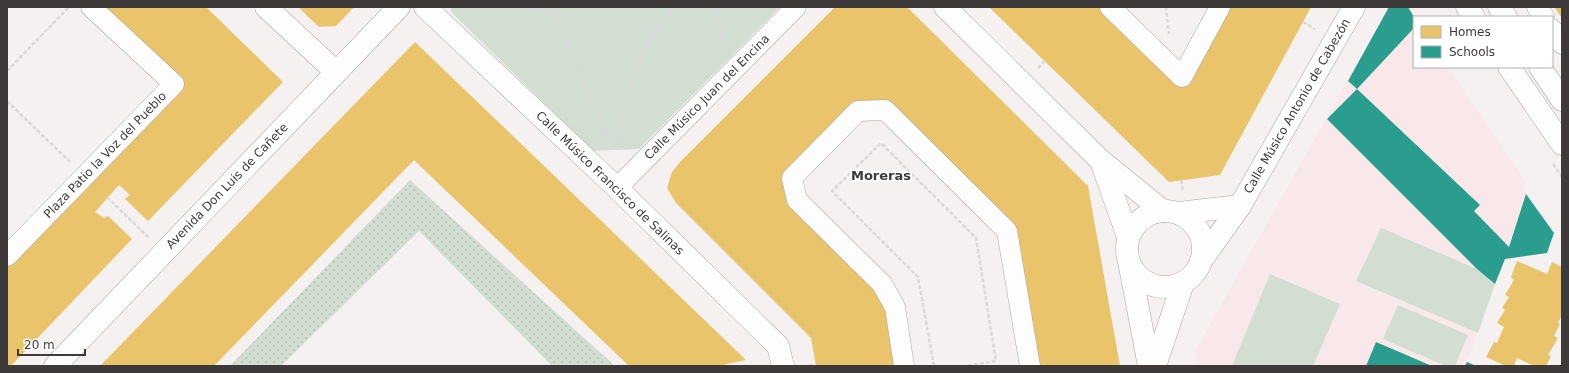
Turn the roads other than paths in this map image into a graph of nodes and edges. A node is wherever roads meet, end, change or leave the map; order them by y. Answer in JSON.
{"nodes":[{"id":1,"x":91,"y":7,"type":"edge"},
{"id":2,"x":266,"y":7,"type":"edge"},
{"id":3,"x":399,"y":7,"type":"edge"},
{"id":4,"x":425,"y":7,"type":"edge"},
{"id":5,"x":796,"y":7,"type":"edge"},
{"id":6,"x":945,"y":7,"type":"edge"},
{"id":7,"x":1110,"y":7,"type":"edge"},
{"id":8,"x":1220,"y":7,"type":"edge"},
{"id":9,"x":1354,"y":7,"type":"edge"},
{"id":10,"x":1467,"y":7,"type":"edge"},
{"id":11,"x":1499,"y":7,"type":"edge"},
{"id":12,"x":1537,"y":7,"type":"edge"},
{"id":13,"x":1473,"y":16,"type":"edge"},
{"id":14,"x":1505,"y":16,"type":"edge"},
{"id":15,"x":1543,"y":16,"type":"edge"},
{"id":16,"x":1553,"y":30,"type":"edge"},
{"id":17,"x":1562,"y":44,"type":"edge"},
{"id":18,"x":1510,"y":68,"type":"edge"},
{"id":19,"x":1541,"y":68,"type":"edge"},
{"id":20,"x":336,"y":72,"type":"junction"},
{"id":21,"x":1562,"y":100,"type":"edge"},
{"id":22,"x":1562,"y":144,"type":"edge"},
{"id":23,"x":1100,"y":160,"type":"junction"},
{"id":24,"x":617,"y":188,"type":"junction"},
{"id":25,"x":1175,"y":206,"type":"junction"},
{"id":26,"x":1240,"y":206,"type":"junction"},
{"id":27,"x":1128,"y":237,"type":"junction"},
{"id":28,"x":7,"y":256,"type":"edge"},
{"id":29,"x":1202,"y":261,"type":"junction"},
{"id":30,"x":1130,"y":267,"type":"junction"},
{"id":31,"x":1182,"y":283,"type":"junction"},
{"id":32,"x":55,"y":366,"type":"edge"},
{"id":33,"x":782,"y":366,"type":"edge"},
{"id":34,"x":904,"y":366,"type":"edge"},
{"id":35,"x":1030,"y":366,"type":"edge"},
{"id":36,"x":1149,"y":366,"type":"edge"},
{"id":37,"x":1155,"y":366,"type":"edge"}],
"edges":[{"from":1,"to":28,"type":"street","name":"Plaza Patio la Voz del Pueblo"},
{"from":2,"to":20,"type":"street"},
{"from":3,"to":20,"type":"street","name":"Avenida Don Luis de Cañete"},
{"from":4,"to":24,"type":"street","name":"Calle Músico Francisco de Salinas"},
{"from":5,"to":24,"type":"street","name":"Calle Músico Juan del Encina"},
{"from":6,"to":23,"type":"street"},
{"from":7,"to":8,"type":"street"},
{"from":9,"to":26,"type":"street","name":"Calle Músico Antonio de Cabezón"},
{"from":10,"to":13,"type":"street"},
{"from":11,"to":14,"type":"street"},
{"from":12,"to":15,"type":"street"},
{"from":16,"to":17,"type":"street"},
{"from":18,"to":22,"type":"street"},
{"from":19,"to":21,"type":"street"},
{"from":20,"to":32,"type":"street","name":"Avenida Don Luis de Cañete"},
{"from":23,"to":25,"type":"street"},
{"from":23,"to":27,"type":"street"},
{"from":24,"to":33,"type":"street","name":"Calle Músico Francisco de Salinas"},
{"from":25,"to":26,"type":"street","name":"Calle Músico Antonio de Cabezón"},
{"from":25,"to":27,"type":"street"},
{"from":25,"to":29,"type":"street"},
{"from":26,"to":29,"type":"street","name":"Calle Músico Antonio de Cabezón"},
{"from":27,"to":30,"type":"street"},
{"from":29,"to":31,"type":"street"},
{"from":30,"to":31,"type":"street"},
{"from":30,"to":36,"type":"street"},
{"from":31,"to":37,"type":"street"},
{"from":34,"to":35,"type":"street"}]}
